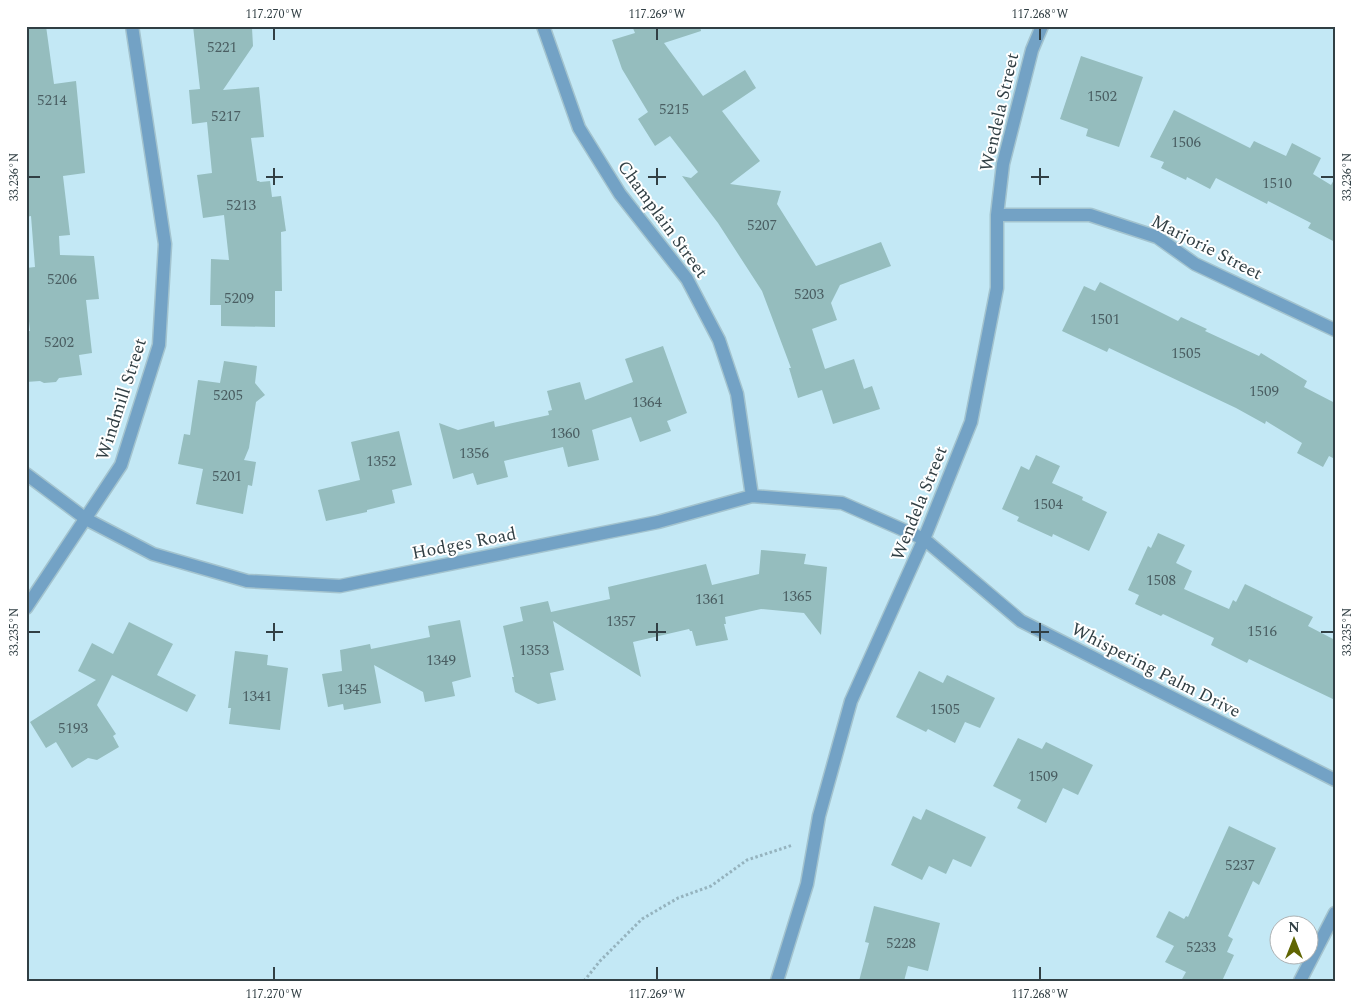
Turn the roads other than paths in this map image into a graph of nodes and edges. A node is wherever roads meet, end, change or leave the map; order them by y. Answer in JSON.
{"nodes":[{"id":1,"x":132,"y":26,"type":"edge"},
{"id":2,"x":543,"y":26,"type":"edge"},
{"id":3,"x":1042,"y":26,"type":"edge"},
{"id":4,"x":997,"y":215,"type":"junction"},
{"id":5,"x":1335,"y":330,"type":"edge"},
{"id":6,"x":26,"y":474,"type":"edge"},
{"id":7,"x":752,"y":496,"type":"junction"},
{"id":8,"x":86,"y":518,"type":"junction"},
{"id":9,"x":924,"y":540,"type":"junction"},
{"id":10,"x":26,"y":608,"type":"edge"},
{"id":11,"x":1335,"y":780,"type":"edge"},
{"id":12,"x":1335,"y":913,"type":"edge"},
{"id":13,"x":777,"y":981,"type":"edge"},
{"id":14,"x":1300,"y":981,"type":"edge"}],
"edges":[{"from":1,"to":8,"type":"street","name":"Windmill Street"},
{"from":2,"to":7,"type":"street","name":"Champlain Street"},
{"from":3,"to":4,"type":"street","name":"Wendela Street"},
{"from":4,"to":5,"type":"street","name":"Marjorie Street"},
{"from":4,"to":9,"type":"street","name":"Wendela Street"},
{"from":6,"to":8,"type":"street","name":"Hodges Road"},
{"from":7,"to":8,"type":"street","name":"Hodges Road"},
{"from":7,"to":9,"type":"street","name":"Hodges Road"},
{"from":8,"to":10,"type":"street","name":"Windmill Street"},
{"from":9,"to":11,"type":"street","name":"Whispering Palm Drive"},
{"from":9,"to":13,"type":"street","name":"Wendela Street"},
{"from":12,"to":14,"type":"street"}]}
